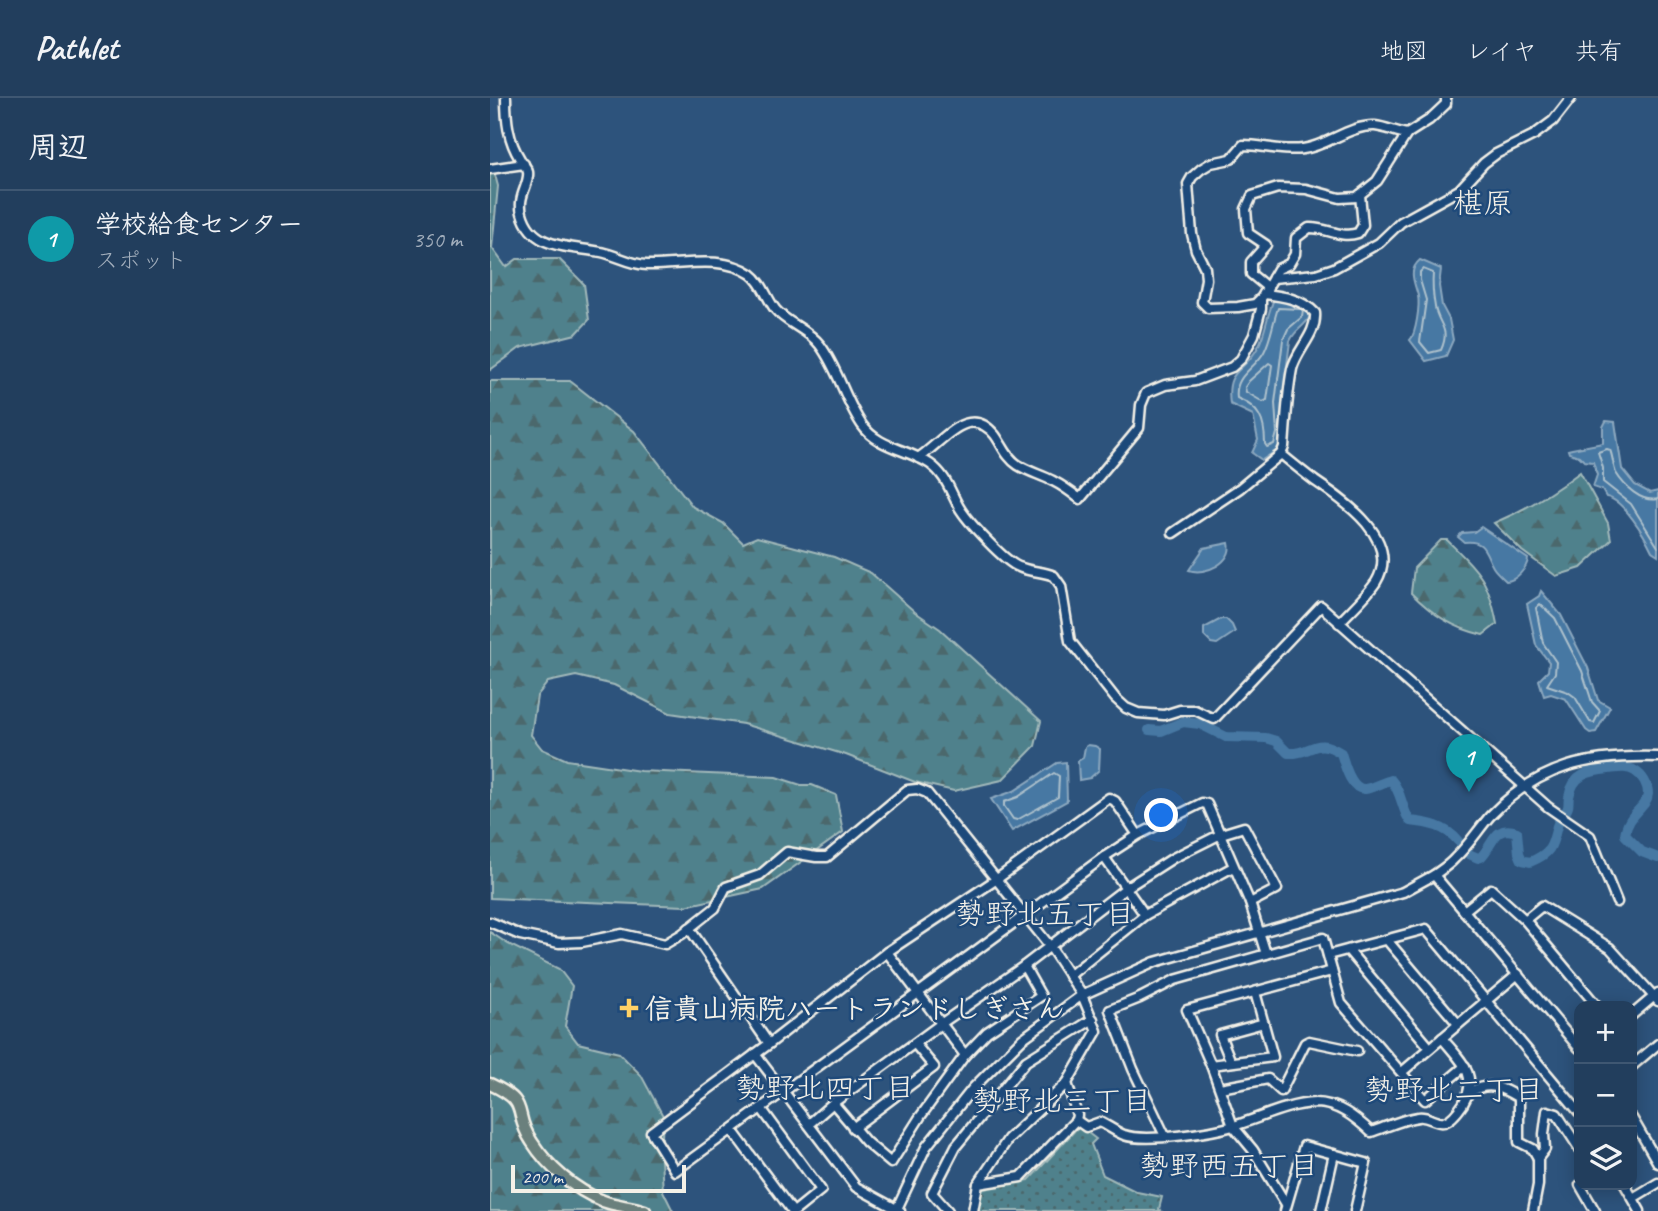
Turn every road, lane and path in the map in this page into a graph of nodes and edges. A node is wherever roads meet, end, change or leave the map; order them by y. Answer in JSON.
{"nodes":[{"id":1,"x":506,"y":98,"type":"edge"},
{"id":2,"x":1446,"y":98,"type":"edge"},
{"id":3,"x":1571,"y":98,"type":"edge"},
{"id":4,"x":1407,"y":134,"type":"junction"},
{"id":5,"x":524,"y":164,"type":"junction"},
{"id":6,"x":490,"y":169,"type":"edge"},
{"id":7,"x":1360,"y":195,"type":"junction"},
{"id":8,"x":1273,"y":278,"type":"junction"},
{"id":9,"x":1264,"y":293,"type":"junction"},
{"id":10,"x":1280,"y":454,"type":"junction"},
{"id":11,"x":918,"y":458,"type":"junction"},
{"id":12,"x":1173,"y":533,"type":"dead end"},
{"id":13,"x":1339,"y":623,"type":"junction"},
{"id":14,"x":1658,"y":757,"type":"edge"},
{"id":15,"x":1525,"y":786,"type":"junction"},
{"id":16,"x":1221,"y":834,"type":"junction"},
{"id":17,"x":1138,"y":835,"type":"junction"},
{"id":18,"x":1104,"y":857,"type":"junction"},
{"id":19,"x":1233,"y":867,"type":"junction"},
{"id":20,"x":1434,"y":875,"type":"junction"},
{"id":21,"x":997,"y":879,"type":"junction"},
{"id":22,"x":1126,"y":888,"type":"junction"},
{"id":23,"x":1617,"y":902,"type":"dead end"},
{"id":24,"x":1250,"y":904,"type":"junction"},
{"id":25,"x":1464,"y":911,"type":"junction"},
{"id":26,"x":1025,"y":915,"type":"junction"},
{"id":27,"x":1145,"y":915,"type":"junction"},
{"id":28,"x":1525,"y":920,"type":"junction"},
{"id":29,"x":490,"y":922,"type":"edge"},
{"id":30,"x":689,"y":928,"type":"junction"},
{"id":31,"x":1260,"y":932,"type":"junction"},
{"id":32,"x":1387,"y":940,"type":"junction"},
{"id":33,"x":1049,"y":945,"type":"junction"},
{"id":34,"x":1348,"y":950,"type":"junction"},
{"id":35,"x":887,"y":952,"type":"junction"},
{"id":36,"x":1266,"y":954,"type":"junction"},
{"id":37,"x":1328,"y":955,"type":"junction"},
{"id":38,"x":1024,"y":966,"type":"junction"},
{"id":39,"x":1332,"y":971,"type":"junction"},
{"id":40,"x":1518,"y":974,"type":"junction"},
{"id":41,"x":1069,"y":976,"type":"junction"},
{"id":42,"x":919,"y":992,"type":"junction"},
{"id":43,"x":1255,"y":992,"type":"junction"},
{"id":44,"x":1082,"y":995,"type":"junction"},
{"id":45,"x":1656,"y":997,"type":"edge"},
{"id":46,"x":1487,"y":1000,"type":"junction"},
{"id":47,"x":1593,"y":1001,"type":"edge"},
{"id":48,"x":1637,"y":1011,"type":"edge"},
{"id":49,"x":1093,"y":1019,"type":"junction"},
{"id":50,"x":942,"y":1023,"type":"junction"},
{"id":51,"x":1264,"y":1023,"type":"junction"},
{"id":52,"x":1458,"y":1024,"type":"junction"},
{"id":53,"x":1442,"y":1038,"type":"junction"},
{"id":54,"x":1574,"y":1042,"type":"edge"},
{"id":55,"x":769,"y":1044,"type":"junction"},
{"id":56,"x":915,"y":1044,"type":"junction"},
{"id":57,"x":1658,"y":1045,"type":"edge"},
{"id":58,"x":1430,"y":1048,"type":"junction"},
{"id":59,"x":1357,"y":1051,"type":"dead end"},
{"id":60,"x":755,"y":1054,"type":"junction"},
{"id":61,"x":965,"y":1055,"type":"junction"},
{"id":62,"x":1231,"y":1062,"type":"junction"},
{"id":63,"x":1634,"y":1064,"type":"edge"},
{"id":64,"x":1211,"y":1065,"type":"junction"},
{"id":65,"x":1465,"y":1066,"type":"junction"},
{"id":66,"x":1402,"y":1072,"type":"junction"},
{"id":67,"x":1067,"y":1083,"type":"junction"},
{"id":68,"x":490,"y":1084,"type":"edge"},
{"id":69,"x":1220,"y":1088,"type":"junction"},
{"id":70,"x":783,"y":1091,"type":"junction"},
{"id":71,"x":1470,"y":1092,"type":"junction"},
{"id":72,"x":1572,"y":1102,"type":"junction"},
{"id":73,"x":833,"y":1103,"type":"junction"},
{"id":74,"x":1574,"y":1105,"type":"edge"},
{"id":75,"x":761,"y":1108,"type":"junction"},
{"id":76,"x":1557,"y":1114,"type":"junction"},
{"id":77,"x":1076,"y":1120,"type":"junction"},
{"id":78,"x":809,"y":1124,"type":"junction"},
{"id":79,"x":1233,"y":1126,"type":"junction"},
{"id":80,"x":1637,"y":1127,"type":"edge"},
{"id":81,"x":853,"y":1128,"type":"junction"},
{"id":82,"x":732,"y":1130,"type":"junction"},
{"id":83,"x":1165,"y":1136,"type":"junction"},
{"id":84,"x":1574,"y":1140,"type":"edge"},
{"id":85,"x":1334,"y":1154,"type":"junction"},
{"id":86,"x":1538,"y":1158,"type":"junction"},
{"id":87,"x":1658,"y":1163,"type":"edge"},
{"id":88,"x":1658,"y":1183,"type":"edge"},
{"id":89,"x":978,"y":1184,"type":"junction"},
{"id":90,"x":1584,"y":1190,"type":"edge"},
{"id":91,"x":1628,"y":1190,"type":"edge"},
{"id":92,"x":1633,"y":1198,"type":"junction"},
{"id":93,"x":1286,"y":1208,"type":"edge"},
{"id":94,"x":645,"y":1211,"type":"edge"},
{"id":95,"x":794,"y":1211,"type":"edge"},
{"id":96,"x":898,"y":1211,"type":"edge"},
{"id":97,"x":948,"y":1211,"type":"edge"},
{"id":98,"x":973,"y":1211,"type":"edge"},
{"id":99,"x":1321,"y":1211,"type":"edge"},
{"id":100,"x":1355,"y":1211,"type":"edge"},
{"id":101,"x":1533,"y":1211,"type":"edge"},
{"id":102,"x":1595,"y":1211,"type":"edge"},
{"id":103,"x":1640,"y":1211,"type":"edge"}],
"edges":[{"from":1,"to":5,"type":"street"},
{"from":2,"to":4,"type":"street"},
{"from":3,"to":8,"type":"street"},
{"from":4,"to":7,"type":"street"},
{"from":4,"to":9,"type":"street"},
{"from":5,"to":6,"type":"street"},
{"from":5,"to":11,"type":"street"},
{"from":7,"to":8,"type":"street"},
{"from":7,"to":9,"type":"street"},
{"from":8,"to":9,"type":"street"},
{"from":9,"to":10,"type":"street"},
{"from":9,"to":11,"type":"street"},
{"from":10,"to":12,"type":"street"},
{"from":10,"to":13,"type":"street"},
{"from":11,"to":13,"type":"street"},
{"from":13,"to":15,"type":"street"},
{"from":14,"to":15,"type":"street"},
{"from":15,"to":20,"type":"street"},
{"from":15,"to":23,"type":"street"},
{"from":16,"to":17,"type":"street"},
{"from":16,"to":19,"type":"street"},
{"from":16,"to":22,"type":"street"},
{"from":16,"to":24,"type":"street"},
{"from":17,"to":18,"type":"street"},
{"from":17,"to":21,"type":"street"},
{"from":18,"to":22,"type":"street"},
{"from":18,"to":26,"type":"street"},
{"from":19,"to":24,"type":"street"},
{"from":19,"to":27,"type":"street"},
{"from":20,"to":25,"type":"street"},
{"from":20,"to":31,"type":"street"},
{"from":21,"to":26,"type":"street"},
{"from":21,"to":30,"type":"street"},
{"from":21,"to":35,"type":"street"},
{"from":22,"to":27,"type":"street"},
{"from":22,"to":33,"type":"street"},
{"from":24,"to":31,"type":"street"},
{"from":25,"to":28,"type":"street"},
{"from":25,"to":40,"type":"street"},
{"from":26,"to":33,"type":"street"},
{"from":26,"to":42,"type":"street"},
{"from":27,"to":41,"type":"street"},
{"from":28,"to":45,"type":"street"},
{"from":28,"to":47,"type":"street"},
{"from":29,"to":30,"type":"street"},
{"from":30,"to":55,"type":"street"},
{"from":31,"to":36,"type":"street"},
{"from":31,"to":44,"type":"street"},
{"from":32,"to":34,"type":"street"},
{"from":32,"to":46,"type":"street"},
{"from":32,"to":52,"type":"street"},
{"from":33,"to":38,"type":"street"},
{"from":33,"to":41,"type":"street"},
{"from":34,"to":37,"type":"street"},
{"from":34,"to":58,"type":"street"},
{"from":35,"to":42,"type":"street"},
{"from":35,"to":55,"type":"street"},
{"from":36,"to":37,"type":"street"},
{"from":36,"to":83,"type":"street"},
{"from":37,"to":39,"type":"street"},
{"from":38,"to":50,"type":"street"},
{"from":38,"to":61,"type":"street"},
{"from":39,"to":43,"type":"street"},
{"from":39,"to":66,"type":"street"},
{"from":40,"to":46,"type":"street"},
{"from":40,"to":54,"type":"street"},
{"from":41,"to":44,"type":"street"},
{"from":42,"to":50,"type":"street"},
{"from":42,"to":70,"type":"street"},
{"from":43,"to":51,"type":"street"},
{"from":43,"to":64,"type":"street"},
{"from":44,"to":49,"type":"street"},
{"from":44,"to":96,"type":"street"},
{"from":45,"to":48,"type":"street"},
{"from":46,"to":52,"type":"street"},
{"from":46,"to":72,"type":"street"},
{"from":49,"to":67,"type":"street"},
{"from":49,"to":97,"type":"street"},
{"from":50,"to":56,"type":"street"},
{"from":50,"to":61,"type":"street"},
{"from":51,"to":62,"type":"street"},
{"from":51,"to":62,"type":"street"},
{"from":52,"to":53,"type":"street"},
{"from":53,"to":58,"type":"street"},
{"from":53,"to":65,"type":"street"},
{"from":55,"to":60,"type":"street"},
{"from":56,"to":73,"type":"street"},
{"from":56,"to":81,"type":"street"},
{"from":57,"to":63,"type":"street"},
{"from":58,"to":66,"type":"street"},
{"from":59,"to":69,"type":"street"},
{"from":60,"to":70,"type":"street"},
{"from":60,"to":82,"type":"street"},
{"from":61,"to":81,"type":"street"},
{"from":62,"to":64,"type":"street"},
{"from":64,"to":69,"type":"street"},
{"from":65,"to":66,"type":"street"},
{"from":65,"to":71,"type":"street"},
{"from":67,"to":77,"type":"street"},
{"from":67,"to":89,"type":"street"},
{"from":68,"to":94,"type":"main road"},
{"from":69,"to":79,"type":"street"},
{"from":70,"to":75,"type":"street"},
{"from":70,"to":78,"type":"street"},
{"from":71,"to":79,"type":"street"},
{"from":71,"to":86,"type":"street"},
{"from":72,"to":74,"type":"street"},
{"from":72,"to":76,"type":"street"},
{"from":73,"to":78,"type":"street"},
{"from":73,"to":81,"type":"street"},
{"from":75,"to":82,"type":"street"},
{"from":75,"to":95,"type":"street"},
{"from":76,"to":84,"type":"street"},
{"from":76,"to":86,"type":"street"},
{"from":77,"to":83,"type":"street"},
{"from":77,"to":89,"type":"street"},
{"from":78,"to":96,"type":"street"},
{"from":79,"to":83,"type":"street"},
{"from":79,"to":93,"type":"street"},
{"from":80,"to":87,"type":"street"},
{"from":82,"to":95,"type":"street"},
{"from":85,"to":93,"type":"street"},
{"from":85,"to":99,"type":"street"},
{"from":85,"to":100,"type":"street"},
{"from":86,"to":101,"type":"street"},
{"from":88,"to":92,"type":"street"},
{"from":89,"to":98,"type":"street"},
{"from":90,"to":102,"type":"street"},
{"from":91,"to":92,"type":"street"},
{"from":92,"to":103,"type":"street"}]}
